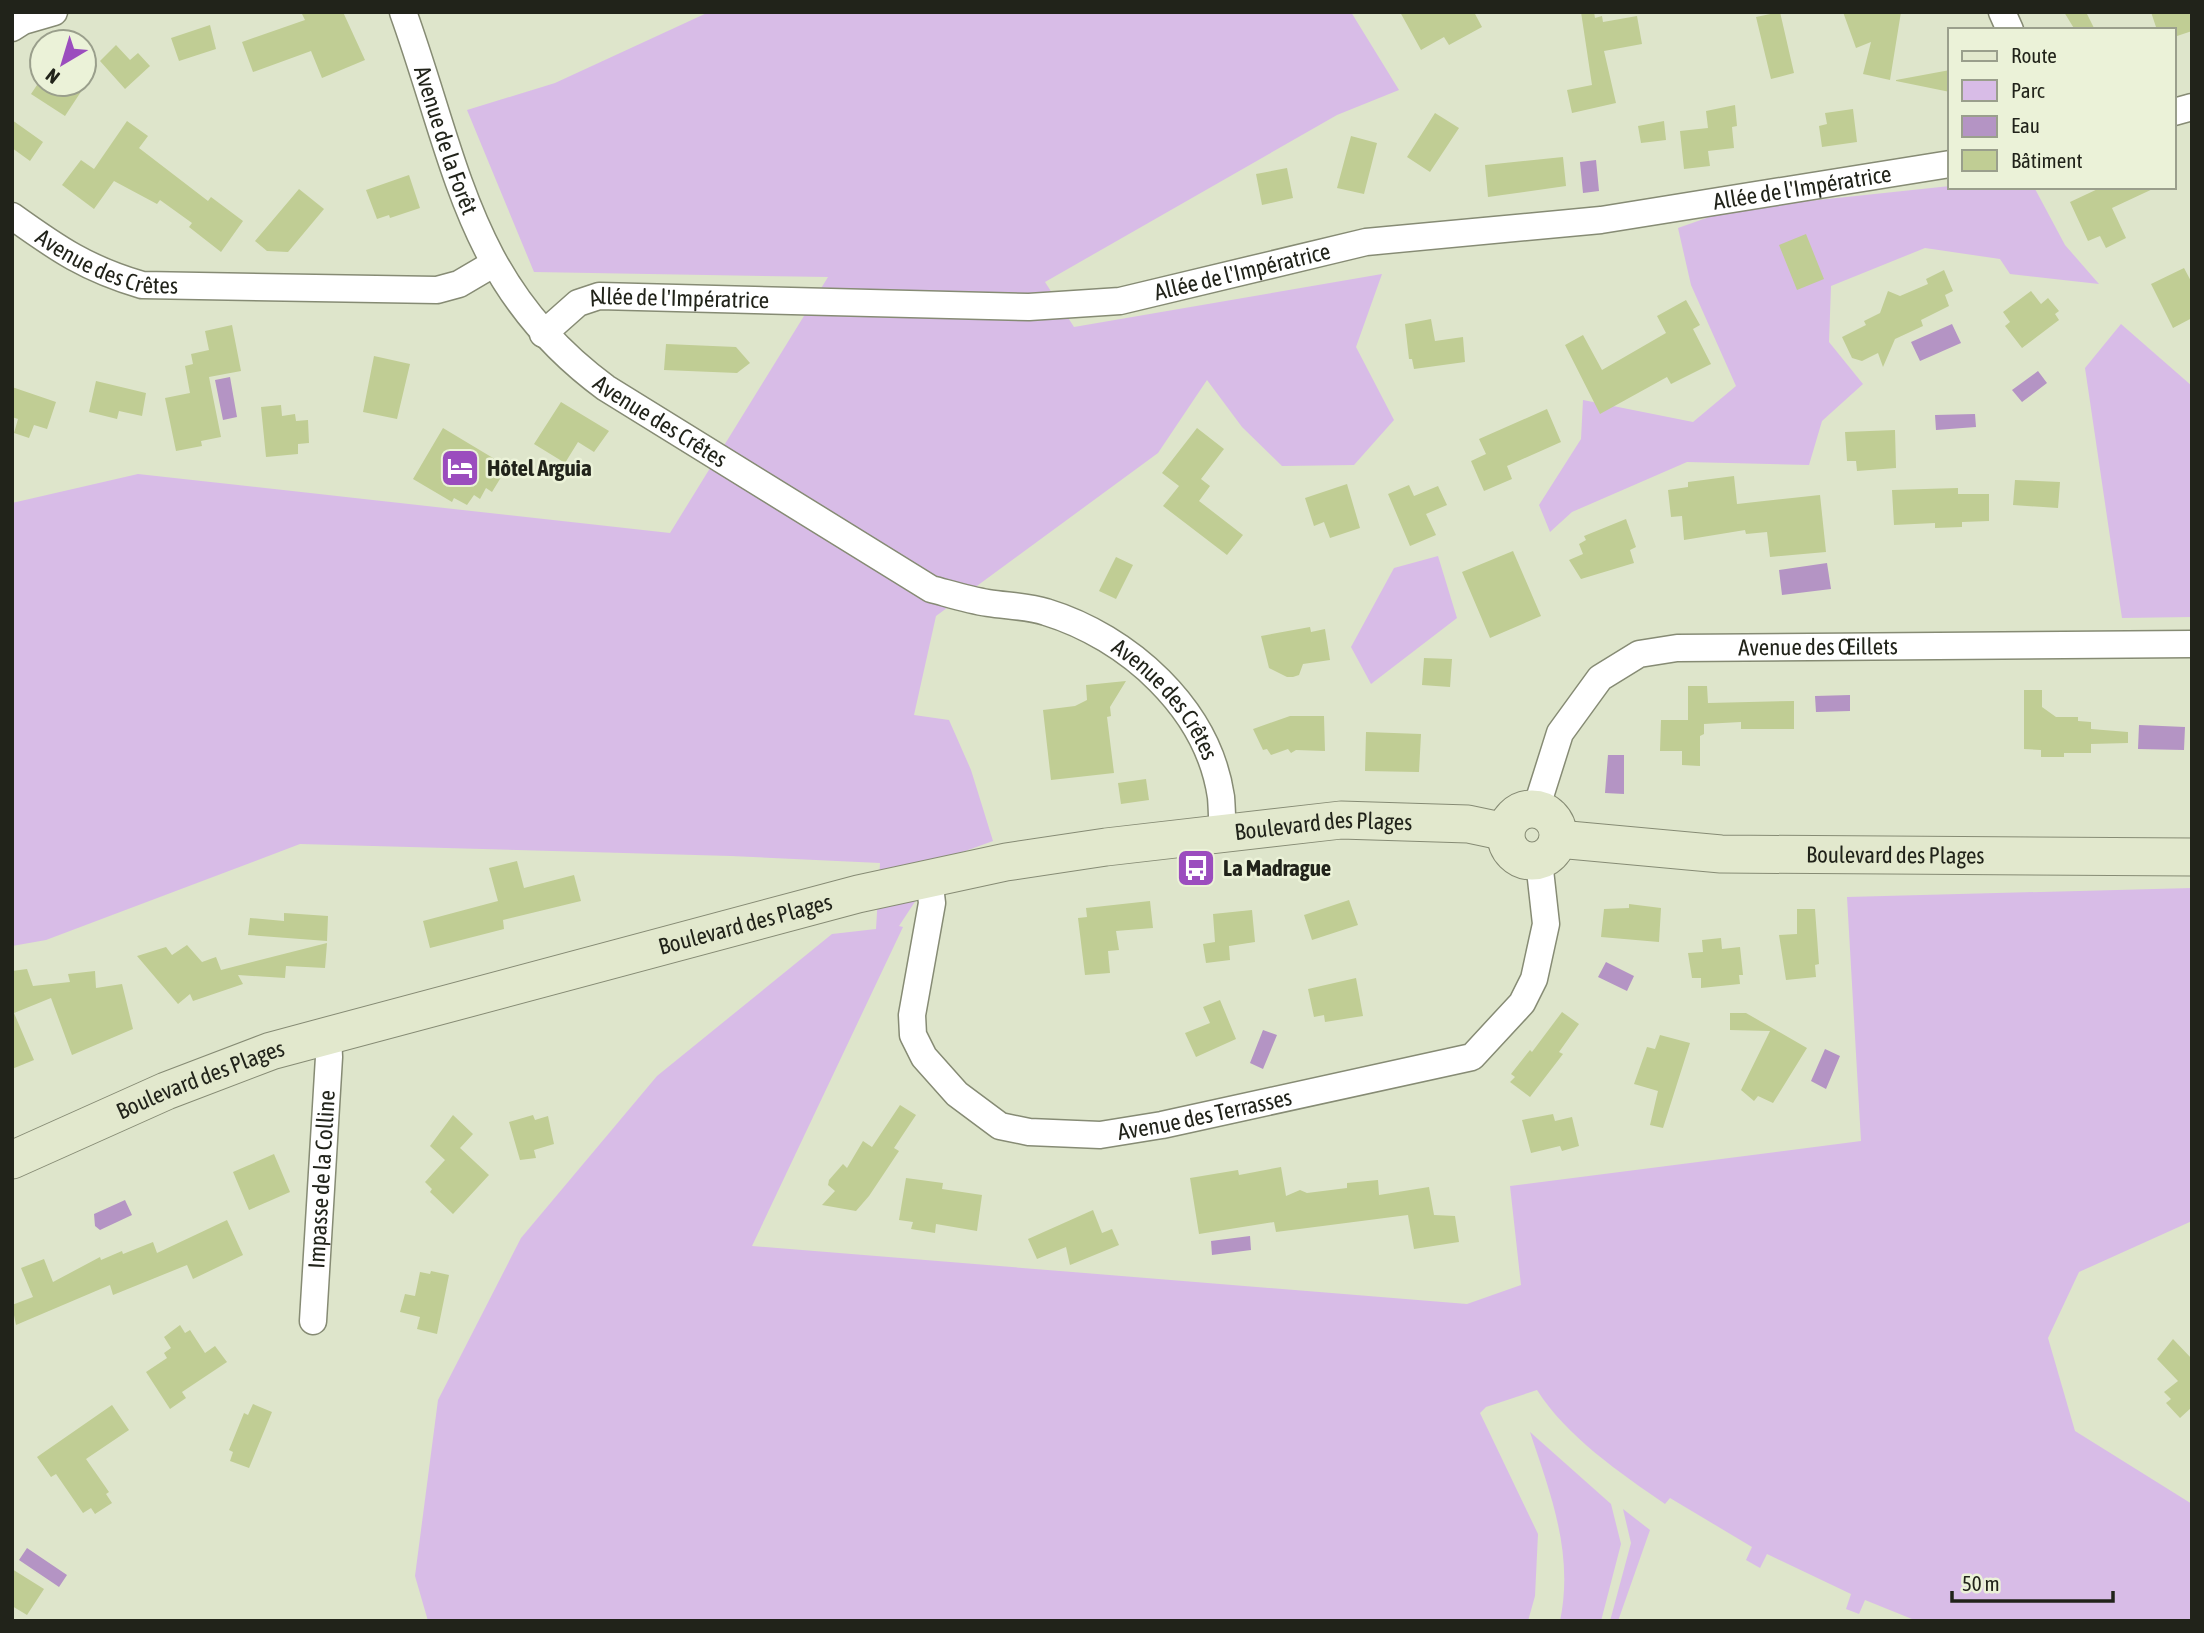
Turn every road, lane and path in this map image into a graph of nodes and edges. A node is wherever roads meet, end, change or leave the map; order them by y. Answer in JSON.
{"nodes":[{"id":1,"x":54,"y":12,"type":"edge"},
{"id":2,"x":403,"y":12,"type":"edge"},
{"id":3,"x":2002,"y":12,"type":"edge"},
{"id":4,"x":12,"y":28,"type":"edge"},
{"id":5,"x":2009,"y":28,"type":"edge"},
{"id":6,"x":1948,"y":164,"type":"edge"},
{"id":7,"x":12,"y":216,"type":"edge"},
{"id":8,"x":493,"y":264,"type":"junction"},
{"id":9,"x":543,"y":334,"type":"junction"},
{"id":10,"x":2192,"y":644,"type":"edge"},
{"id":11,"x":1536,"y":809,"type":"junction"},
{"id":12,"x":1506,"y":832,"type":"junction"},
{"id":13,"x":1223,"y":834,"type":"junction"},
{"id":14,"x":1548,"y":850,"type":"junction"},
{"id":15,"x":2192,"y":857,"type":"edge"},
{"id":16,"x":929,"y":878,"type":"junction"},
{"id":17,"x":328,"y":1037,"type":"junction"},
{"id":18,"x":12,"y":1160,"type":"edge"},
{"id":19,"x":313,"y":1321,"type":"dead end"}],
"edges":[{"from":1,"to":4,"type":"street"},
{"from":2,"to":8,"type":"street","name":"Avenue de la Forêt"},
{"from":3,"to":5,"type":"street"},
{"from":6,"to":9,"type":"street","name":"Allée de l'Impératrice"},
{"from":7,"to":8,"type":"street","name":"Avenue des Crêtes"},
{"from":8,"to":9,"type":"street","name":"Avenue des Crêtes"},
{"from":9,"to":13,"type":"street","name":"Avenue des Crêtes"},
{"from":10,"to":11,"type":"street","name":"Avenue des Œillets"},
{"from":11,"to":12,"type":"main road"},
{"from":11,"to":14,"type":"main road"},
{"from":12,"to":13,"type":"main road","name":"Boulevard des Plages"},
{"from":12,"to":14,"type":"main road"},
{"from":13,"to":16,"type":"main road","name":"Boulevard des Plages"},
{"from":14,"to":15,"type":"main road","name":"Boulevard des Plages"},
{"from":14,"to":16,"type":"street","name":"Avenue des Terrasses"},
{"from":16,"to":17,"type":"main road","name":"Boulevard des Plages"},
{"from":17,"to":18,"type":"main road","name":"Boulevard des Plages"},
{"from":17,"to":19,"type":"street","name":"Impasse de la Colline"}]}
